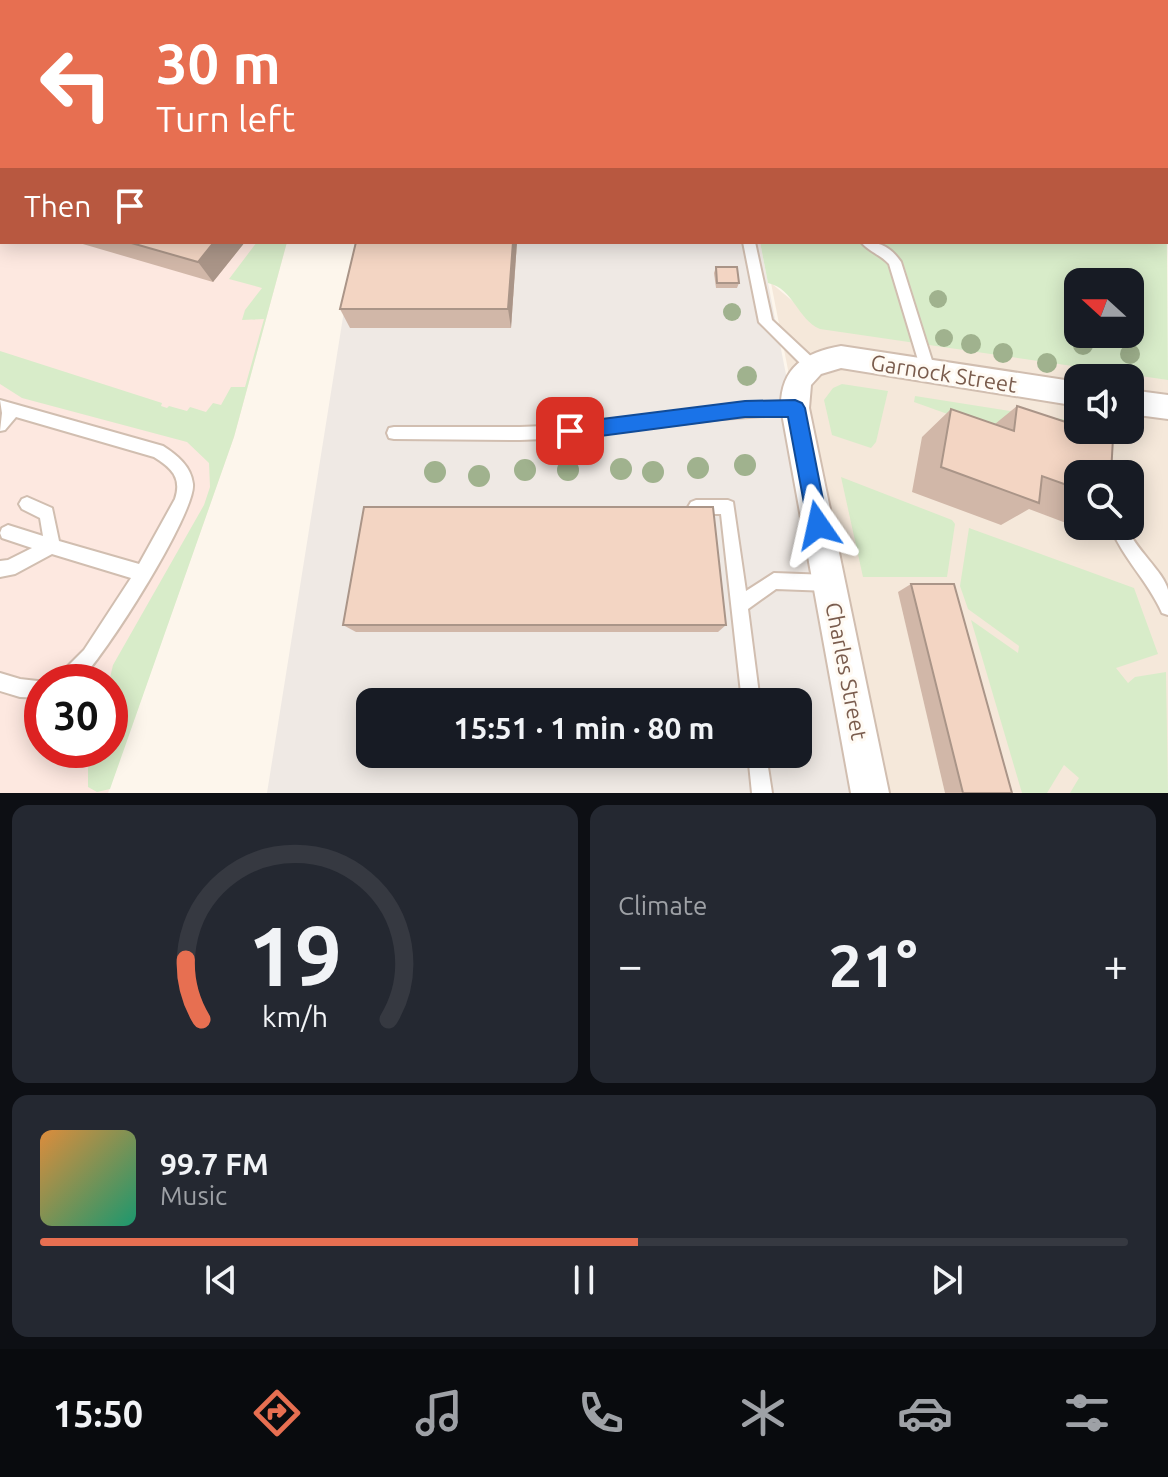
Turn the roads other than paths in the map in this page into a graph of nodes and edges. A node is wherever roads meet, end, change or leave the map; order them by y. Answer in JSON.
{"nodes":[{"id":1,"x":749,"y":244,"type":"edge"},
{"id":2,"x":871,"y":244,"type":"edge"},
{"id":3,"x":811,"y":365,"type":"junction"},
{"id":4,"x":928,"y":370,"type":"junction"},
{"id":5,"x":1064,"y":392,"type":"edge"},
{"id":6,"x":1144,"y":404,"type":"edge"},
{"id":7,"x":1168,"y":407,"type":"edge"},
{"id":8,"x":6,"y":408,"type":"edge"},
{"id":9,"x":795,"y":408,"type":"junction"},
{"id":10,"x":0,"y":425,"type":"edge"},
{"id":11,"x":394,"y":433,"type":"dead end"},
{"id":12,"x":27,"y":504,"type":"dead end"},
{"id":13,"x":682,"y":507,"type":"edge"},
{"id":14,"x":8,"y":533,"type":"dead end"},
{"id":15,"x":1122,"y":540,"type":"edge"},
{"id":16,"x":52,"y":546,"type":"junction"},
{"id":17,"x":0,"y":569,"type":"edge"},
{"id":18,"x":141,"y":573,"type":"junction"},
{"id":19,"x":829,"y":583,"type":"junction"},
{"id":20,"x":739,"y":605,"type":"junction"},
{"id":21,"x":1168,"y":607,"type":"edge"},
{"id":22,"x":83,"y":664,"type":"edge"},
{"id":23,"x":0,"y":682,"type":"edge"},
{"id":24,"x":24,"y":688,"type":"edge"},
{"id":25,"x":749,"y":688,"type":"edge"},
{"id":26,"x":759,"y":768,"type":"edge"},
{"id":27,"x":762,"y":793,"type":"edge"},
{"id":28,"x":870,"y":793,"type":"edge"}],
"edges":[{"from":1,"to":3,"type":"lane"},
{"from":2,"to":4,"type":"lane"},
{"from":3,"to":4,"type":"street","name":"Garnock Street"},
{"from":3,"to":9,"type":"street","name":"Charles Street"},
{"from":4,"to":5,"type":"street","name":"Garnock Street"},
{"from":6,"to":7,"type":"street"},
{"from":8,"to":10,"type":"lane"},
{"from":8,"to":18,"type":"lane"},
{"from":9,"to":11,"type":"lane"},
{"from":9,"to":19,"type":"street","name":"Charles Street"},
{"from":12,"to":16,"type":"lane"},
{"from":13,"to":20,"type":"lane"},
{"from":14,"to":16,"type":"lane"},
{"from":15,"to":21,"type":"lane"},
{"from":16,"to":17,"type":"lane"},
{"from":16,"to":18,"type":"lane"},
{"from":18,"to":22,"type":"lane"},
{"from":19,"to":20,"type":"lane"},
{"from":19,"to":28,"type":"street","name":"Charles Street"},
{"from":20,"to":25,"type":"lane"},
{"from":23,"to":24,"type":"lane"},
{"from":26,"to":27,"type":"lane"}]}
